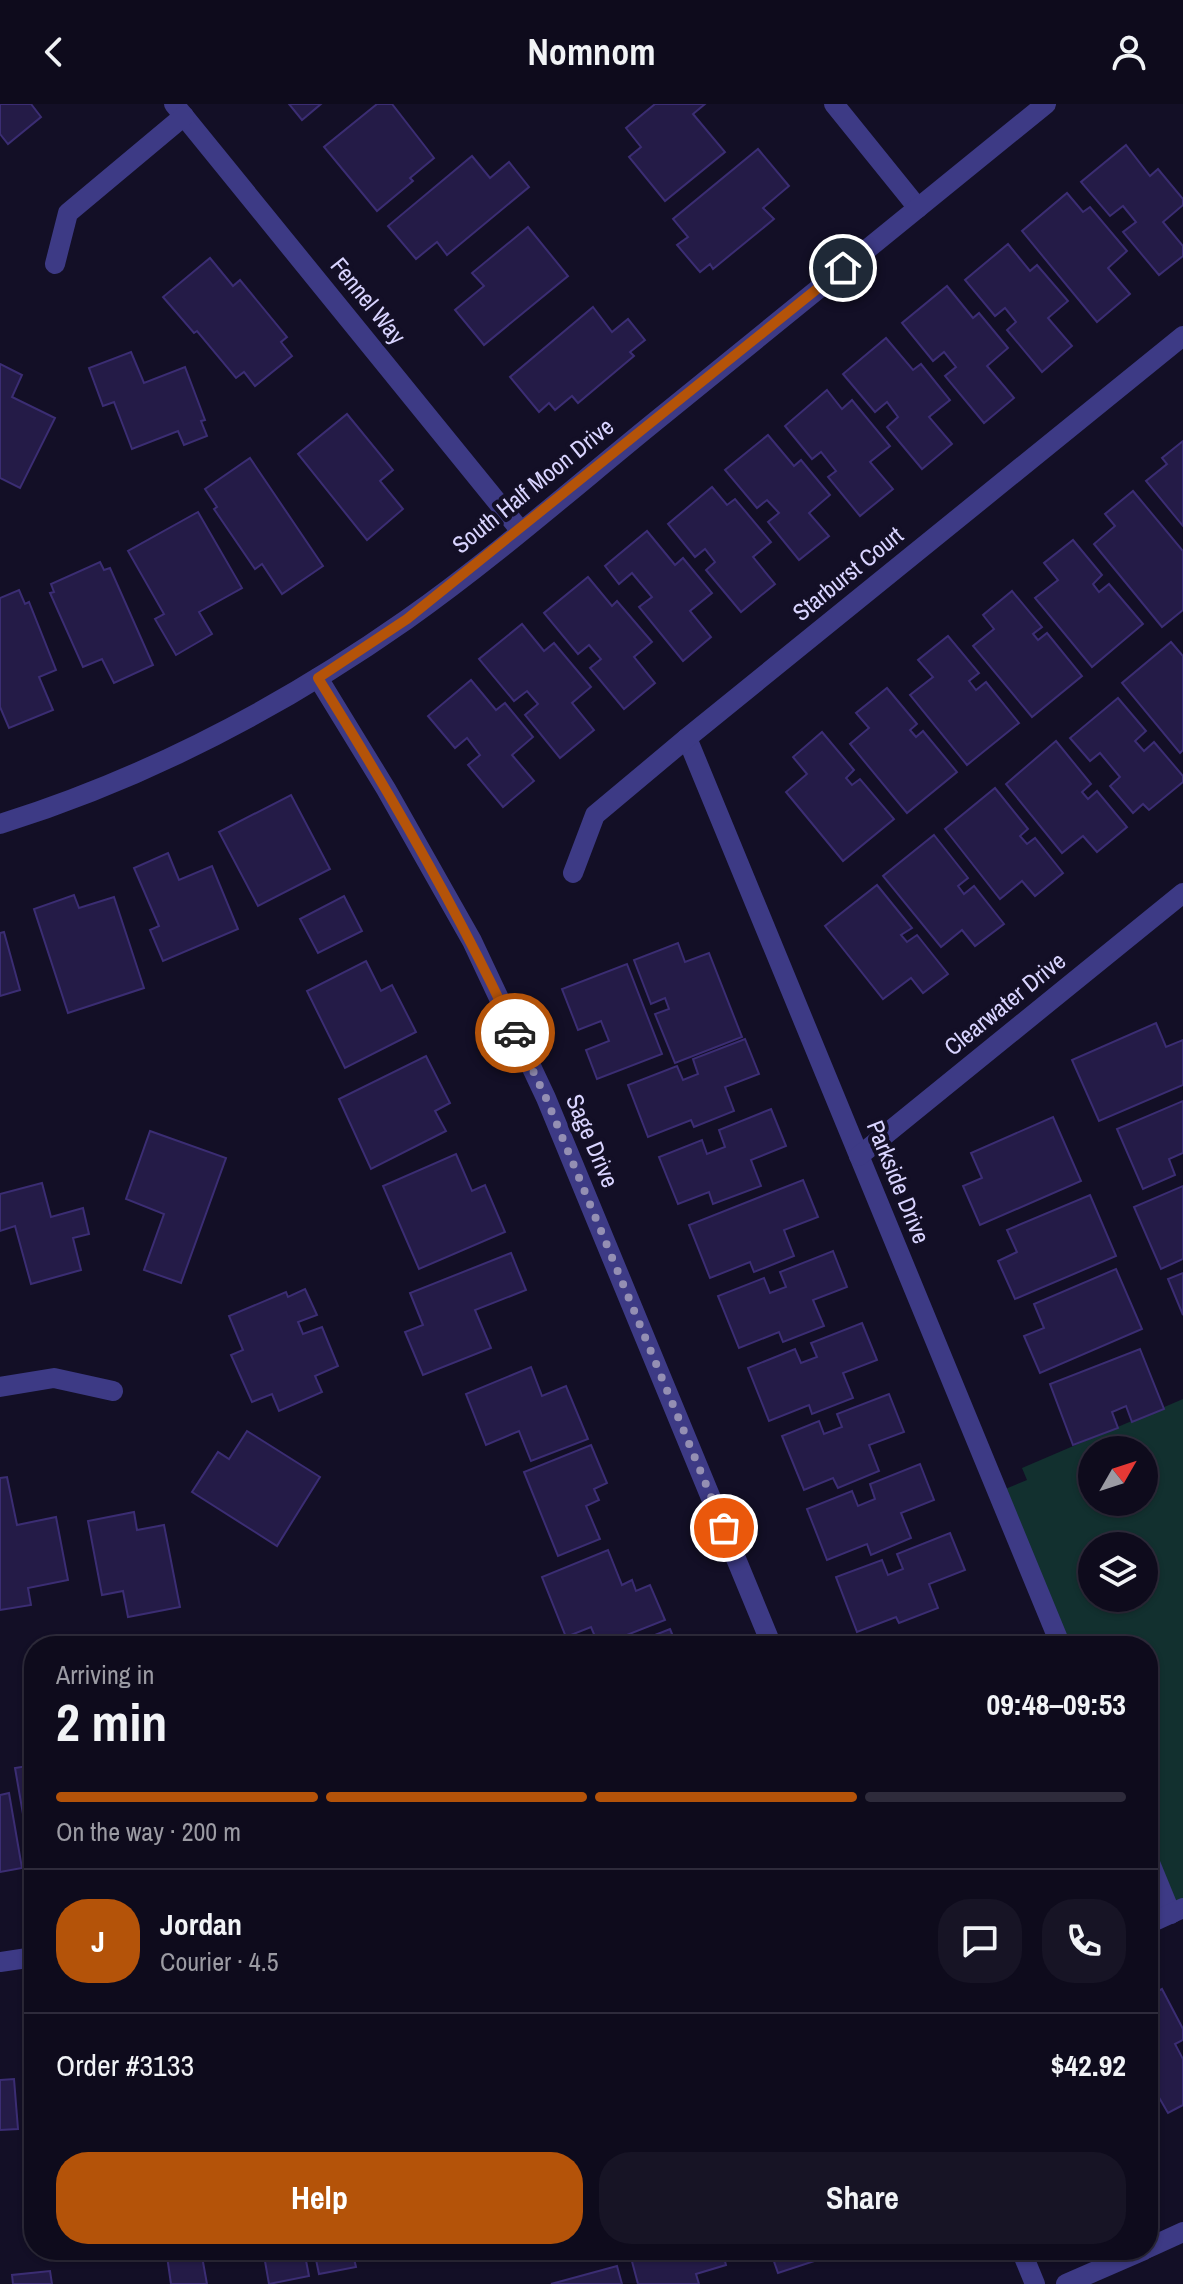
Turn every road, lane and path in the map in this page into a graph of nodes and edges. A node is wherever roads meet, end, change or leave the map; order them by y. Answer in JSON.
{"nodes":[{"id":1,"x":834,"y":104,"type":"edge"},
{"id":2,"x":1046,"y":104,"type":"edge"},
{"id":3,"x":179,"y":110,"type":"edge"},
{"id":4,"x":918,"y":208,"type":"junction"},
{"id":5,"x":55,"y":264,"type":"dead end"},
{"id":6,"x":1183,"y":336,"type":"edge"},
{"id":7,"x":520,"y":530,"type":"junction"},
{"id":8,"x":318,"y":678,"type":"junction"},
{"id":9,"x":687,"y":738,"type":"junction"},
{"id":10,"x":0,"y":824,"type":"edge"},
{"id":11,"x":573,"y":873,"type":"dead end"},
{"id":12,"x":1183,"y":893,"type":"edge"},
{"id":13,"x":859,"y":1156,"type":"junction"},
{"id":14,"x":0,"y":1387,"type":"edge"},
{"id":15,"x":113,"y":1391,"type":"dead end"},
{"id":16,"x":768,"y":1636,"type":"edge"},
{"id":17,"x":1057,"y":1636,"type":"edge"},
{"id":18,"x":1158,"y":1876,"type":"edge"},
{"id":19,"x":1177,"y":1911,"type":"edge"},
{"id":20,"x":1158,"y":1920,"type":"edge"},
{"id":21,"x":24,"y":1958,"type":"edge"},
{"id":22,"x":0,"y":1962,"type":"edge"},
{"id":23,"x":1183,"y":2232,"type":"edge"},
{"id":24,"x":1158,"y":2243,"type":"edge"},
{"id":25,"x":1025,"y":2260,"type":"edge"},
{"id":26,"x":1121,"y":2260,"type":"edge"},
{"id":27,"x":1035,"y":2284,"type":"edge"},
{"id":28,"x":1066,"y":2284,"type":"edge"}],
"edges":[{"from":1,"to":4,"type":"street"},
{"from":2,"to":4,"type":"street","name":"South Half Moon Drive"},
{"from":3,"to":5,"type":"street"},
{"from":3,"to":7,"type":"street","name":"Fennel Way"},
{"from":4,"to":7,"type":"street","name":"South Half Moon Drive"},
{"from":6,"to":9,"type":"street","name":"Starburst Court"},
{"from":7,"to":8,"type":"street","name":"South Half Moon Drive"},
{"from":8,"to":10,"type":"street","name":"South Half Moon Drive"},
{"from":8,"to":16,"type":"street","name":"Sage Drive"},
{"from":9,"to":11,"type":"street","name":"Starburst Court"},
{"from":9,"to":13,"type":"street","name":"Parkside Drive"},
{"from":12,"to":13,"type":"street","name":"Clearwater Drive"},
{"from":13,"to":17,"type":"street","name":"Parkside Drive"},
{"from":14,"to":15,"type":"street"},
{"from":18,"to":19,"type":"street"},
{"from":19,"to":20,"type":"street"},
{"from":21,"to":22,"type":"street"},
{"from":23,"to":24,"type":"street"},
{"from":25,"to":27,"type":"street"},
{"from":26,"to":28,"type":"street"}]}
